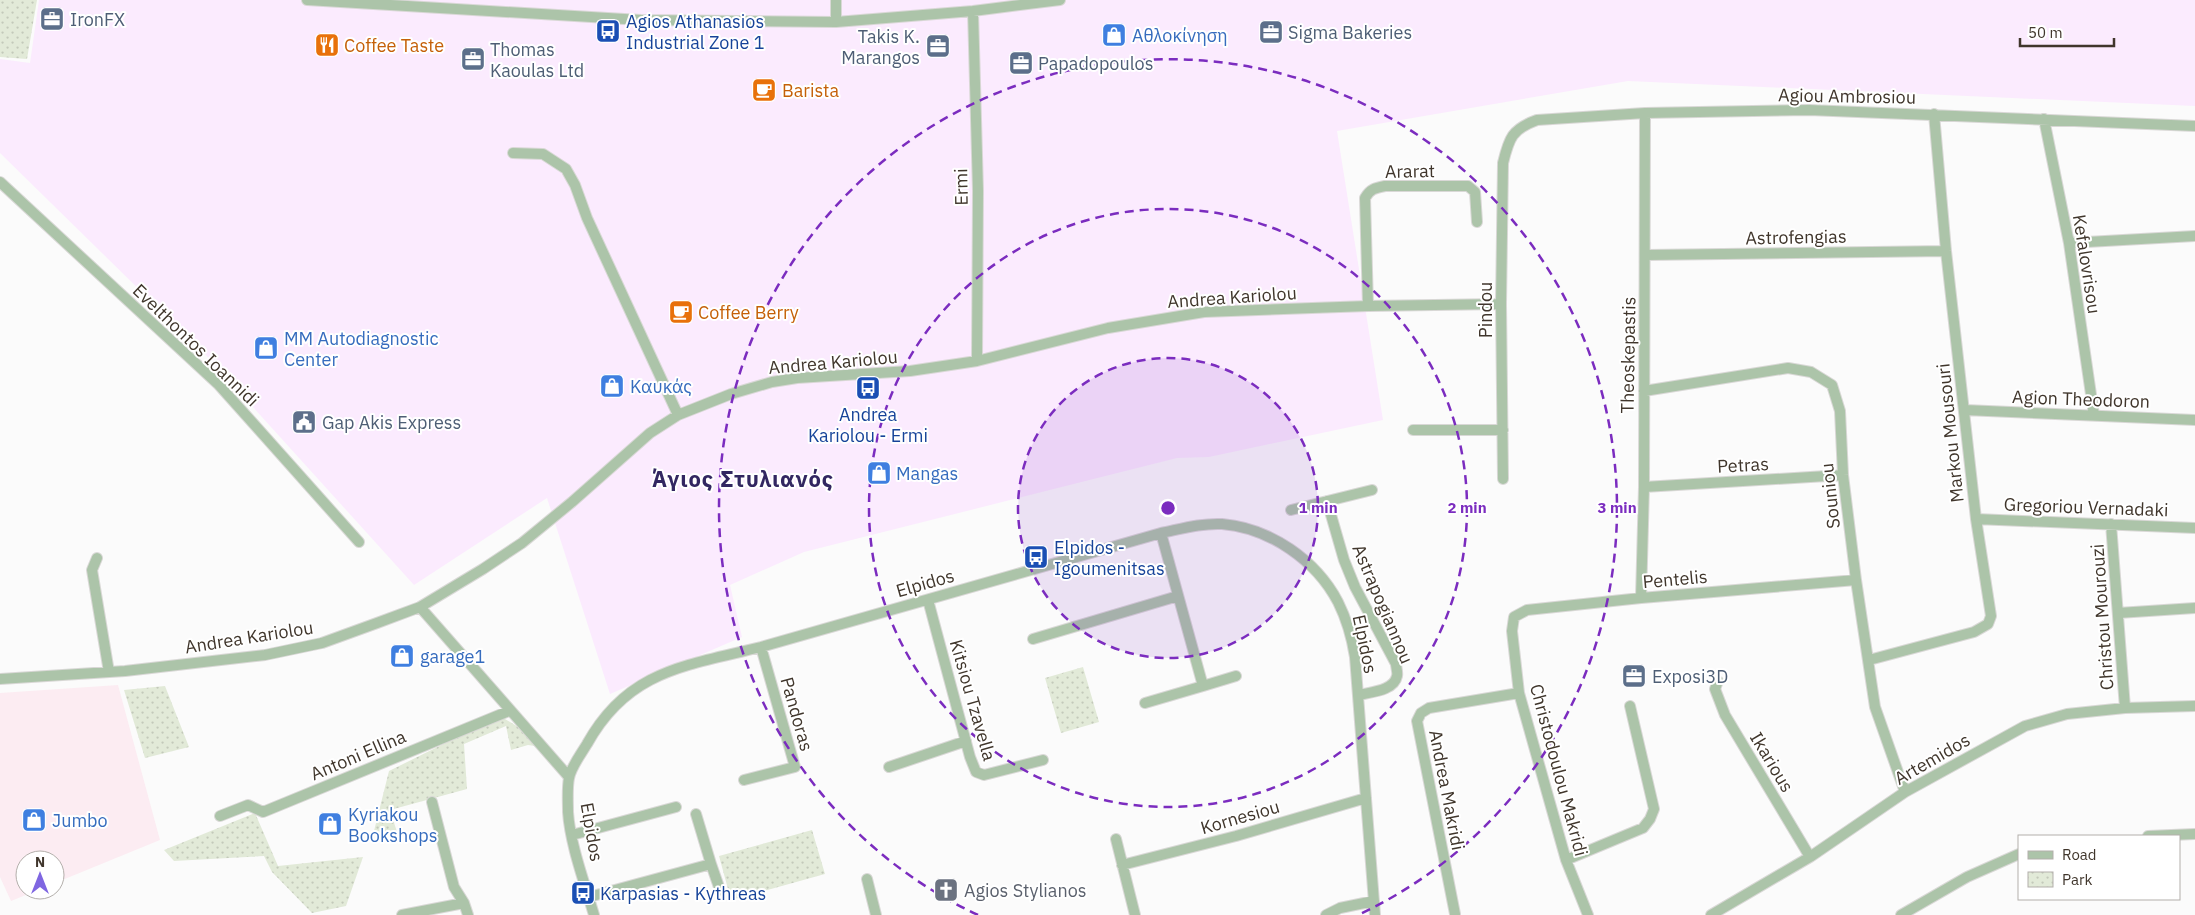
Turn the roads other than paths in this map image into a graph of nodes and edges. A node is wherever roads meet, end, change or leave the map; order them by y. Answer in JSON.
{"nodes":[{"id":1,"x":307,"y":0,"type":"edge"},
{"id":2,"x":836,"y":0,"type":"edge"},
{"id":3,"x":1060,"y":0,"type":"edge"},
{"id":4,"x":375,"y":2,"type":"edge"},
{"id":5,"x":973,"y":11,"type":"junction"},
{"id":6,"x":836,"y":22,"type":"junction"},
{"id":7,"x":1645,"y":113,"type":"junction"},
{"id":8,"x":1934,"y":114,"type":"junction"},
{"id":9,"x":2044,"y":119,"type":"junction"},
{"id":10,"x":2195,"y":126,"type":"edge"},
{"id":11,"x":1508,"y":142,"type":"joint"},
{"id":12,"x":513,"y":153,"type":"dead end"},
{"id":13,"x":0,"y":182,"type":"edge"},
{"id":14,"x":1477,"y":222,"type":"dead end"},
{"id":15,"x":2195,"y":236,"type":"edge"},
{"id":16,"x":2069,"y":244,"type":"junction"},
{"id":17,"x":1946,"y":251,"type":"junction"},
{"id":18,"x":1646,"y":255,"type":"junction"},
{"id":19,"x":1501,"y":304,"type":"junction"},
{"id":20,"x":1368,"y":306,"type":"junction"},
{"id":21,"x":977,"y":361,"type":"junction"},
{"id":22,"x":1644,"y":391,"type":"junction"},
{"id":23,"x":1965,"y":410,"type":"junction"},
{"id":24,"x":678,"y":415,"type":"junction"},
{"id":25,"x":2094,"y":415,"type":"junction"},
{"id":26,"x":2195,"y":420,"type":"edge"},
{"id":27,"x":1412,"y":430,"type":"dead end"},
{"id":28,"x":1503,"y":430,"type":"junction"},
{"id":29,"x":1843,"y":475,"type":"junction"},
{"id":30,"x":1503,"y":479,"type":"dead end"},
{"id":31,"x":1644,"y":487,"type":"junction"},
{"id":32,"x":1372,"y":490,"type":"dead end"},
{"id":33,"x":1327,"y":501,"type":"junction"},
{"id":34,"x":1291,"y":510,"type":"dead end"},
{"id":35,"x":1976,"y":519,"type":"junction"},
{"id":36,"x":2111,"y":524,"type":"junction"},
{"id":37,"x":2195,"y":528,"type":"edge"},
{"id":38,"x":1161,"y":533,"type":"junction"},
{"id":39,"x":359,"y":542,"type":"dead end"},
{"id":40,"x":97,"y":558,"type":"dead end"},
{"id":41,"x":1856,"y":580,"type":"junction"},
{"id":42,"x":1178,"y":596,"type":"junction"},
{"id":43,"x":1641,"y":598,"type":"junction"},
{"id":44,"x":928,"y":600,"type":"junction"},
{"id":45,"x":420,"y":607,"type":"junction"},
{"id":46,"x":2195,"y":608,"type":"edge"},
{"id":47,"x":2118,"y":613,"type":"junction"},
{"id":48,"x":1512,"y":631,"type":"joint"},
{"id":49,"x":1033,"y":639,"type":"dead end"},
{"id":50,"x":761,"y":647,"type":"junction"},
{"id":51,"x":1869,"y":660,"type":"junction"},
{"id":52,"x":109,"y":672,"type":"junction"},
{"id":53,"x":1236,"y":676,"type":"dead end"},
{"id":54,"x":0,"y":679,"type":"edge"},
{"id":55,"x":1718,"y":681,"type":"dead end"},
{"id":56,"x":1203,"y":686,"type":"junction"},
{"id":57,"x":1519,"y":693,"type":"junction"},
{"id":58,"x":1358,"y":695,"type":"junction"},
{"id":59,"x":1145,"y":703,"type":"dead end"},
{"id":60,"x":1630,"y":706,"type":"dead end"},
{"id":61,"x":2195,"y":706,"type":"edge"},
{"id":62,"x":2125,"y":708,"type":"junction"},
{"id":63,"x":509,"y":710,"type":"junction"},
{"id":64,"x":966,"y":742,"type":"junction"},
{"id":65,"x":1043,"y":760,"type":"dead end"},
{"id":66,"x":888,"y":767,"type":"dead end"},
{"id":67,"x":569,"y":777,"type":"junction"},
{"id":68,"x":744,"y":780,"type":"dead end"},
{"id":69,"x":1905,"y":792,"type":"junction"},
{"id":70,"x":1366,"y":798,"type":"junction"},
{"id":71,"x":432,"y":802,"type":"dead end"},
{"id":72,"x":676,"y":807,"type":"dead end"},
{"id":73,"x":696,"y":814,"type":"dead end"},
{"id":74,"x":220,"y":816,"type":"dead end"},
{"id":75,"x":2195,"y":834,"type":"edge"},
{"id":76,"x":572,"y":835,"type":"junction"},
{"id":77,"x":2172,"y":835,"type":"edge"},
{"id":78,"x":1116,"y":839,"type":"dead end"},
{"id":79,"x":2018,"y":854,"type":"edge"},
{"id":80,"x":1810,"y":857,"type":"junction"},
{"id":81,"x":1566,"y":860,"type":"junction"},
{"id":82,"x":711,"y":864,"type":"junction"},
{"id":83,"x":1122,"y":865,"type":"junction"},
{"id":84,"x":867,"y":879,"type":"dead end"},
{"id":85,"x":720,"y":890,"type":"dead end"},
{"id":86,"x":589,"y":898,"type":"junction"},
{"id":87,"x":1374,"y":901,"type":"junction"},
{"id":88,"x":464,"y":903,"type":"junction"},
{"id":89,"x":1455,"y":914,"type":"dead end"},
{"id":90,"x":402,"y":915,"type":"edge"},
{"id":91,"x":468,"y":915,"type":"edge"},
{"id":92,"x":594,"y":915,"type":"edge"},
{"id":93,"x":876,"y":915,"type":"edge"},
{"id":94,"x":1135,"y":915,"type":"edge"},
{"id":95,"x":1326,"y":915,"type":"edge"},
{"id":96,"x":1375,"y":915,"type":"edge"},
{"id":97,"x":1588,"y":915,"type":"edge"},
{"id":98,"x":1711,"y":915,"type":"edge"},
{"id":99,"x":1901,"y":915,"type":"edge"}],
"edges":[{"from":1,"to":4,"type":"street"},
{"from":2,"to":6,"type":"street"},
{"from":3,"to":5,"type":"street"},
{"from":4,"to":6,"type":"street"},
{"from":5,"to":6,"type":"street"},
{"from":5,"to":21,"type":"street","name":"Ermi"},
{"from":7,"to":8,"type":"street","name":"Agiou Ambrosiou"},
{"from":7,"to":11,"type":"street","name":"Agiou Ambrosiou"},
{"from":7,"to":18,"type":"street","name":"Theoskepastis"},
{"from":8,"to":9,"type":"street","name":"Agiou Ambrosiou"},
{"from":8,"to":17,"type":"street","name":"Markou Mousouri"},
{"from":9,"to":10,"type":"street","name":"Agiou Ambrosiou"},
{"from":9,"to":16,"type":"street","name":"Kefalovrisou"},
{"from":11,"to":19,"type":"street","name":"Pindou"},
{"from":12,"to":24,"type":"street"},
{"from":13,"to":39,"type":"street","name":"Evelthontos Ioannidi"},
{"from":14,"to":20,"type":"street","name":"Ararat"},
{"from":15,"to":16,"type":"street"},
{"from":16,"to":25,"type":"street","name":"Kefalovrisou"},
{"from":17,"to":18,"type":"street","name":"Astrofengias"},
{"from":17,"to":23,"type":"street","name":"Markou Mousouri"},
{"from":18,"to":22,"type":"street","name":"Theoskepastis"},
{"from":19,"to":20,"type":"street","name":"Andrea Kariolou"},
{"from":19,"to":28,"type":"street","name":"Pindou"},
{"from":20,"to":21,"type":"street","name":"Andrea Kariolou"},
{"from":21,"to":24,"type":"street","name":"Andrea Kariolou"},
{"from":22,"to":29,"type":"street","name":"Souniou"},
{"from":22,"to":31,"type":"street","name":"Theoskepastis"},
{"from":23,"to":25,"type":"street","name":"Agion Theodoron"},
{"from":23,"to":35,"type":"street","name":"Markou Mousouri"},
{"from":24,"to":45,"type":"street","name":"Andrea Kariolou"},
{"from":25,"to":26,"type":"street","name":"Agion Theodoron"},
{"from":27,"to":28,"type":"street"},
{"from":28,"to":30,"type":"street","name":"Pindou"},
{"from":29,"to":31,"type":"street","name":"Petras"},
{"from":29,"to":41,"type":"street","name":"Souniou"},
{"from":31,"to":43,"type":"street","name":"Theoskepastis"},
{"from":32,"to":33,"type":"street"},
{"from":33,"to":34,"type":"street"},
{"from":33,"to":58,"type":"street","name":"Astrapogiannou"},
{"from":35,"to":36,"type":"street","name":"Gregoriou Vernadaki"},
{"from":35,"to":51,"type":"street","name":"Markou Mousouri"},
{"from":36,"to":37,"type":"street","name":"Gregoriou Vernadaki"},
{"from":36,"to":47,"type":"street","name":"Christou Mourouzi"},
{"from":38,"to":42,"type":"street"},
{"from":38,"to":44,"type":"street","name":"Elpidos"},
{"from":38,"to":58,"type":"street","name":"Elpidos"},
{"from":40,"to":52,"type":"street"},
{"from":41,"to":43,"type":"street","name":"Pentelis"},
{"from":41,"to":51,"type":"street","name":"Souniou"},
{"from":42,"to":49,"type":"street"},
{"from":42,"to":56,"type":"street"},
{"from":43,"to":48,"type":"street","name":"Pentelis"},
{"from":44,"to":50,"type":"street","name":"Elpidos"},
{"from":44,"to":64,"type":"street","name":"Kitsiou Tzavella"},
{"from":45,"to":52,"type":"street","name":"Andrea Kariolou"},
{"from":45,"to":63,"type":"street"},
{"from":46,"to":47,"type":"street"},
{"from":47,"to":62,"type":"street","name":"Christou Mourouzi"},
{"from":48,"to":57,"type":"street","name":"Christodoulou Makridi"},
{"from":50,"to":67,"type":"street","name":"Elpidos"},
{"from":50,"to":68,"type":"street","name":"Pandoras"},
{"from":51,"to":69,"type":"street","name":"Souniou"},
{"from":52,"to":54,"type":"street","name":"Andrea Kariolou"},
{"from":53,"to":56,"type":"street"},
{"from":55,"to":80,"type":"street","name":"Ikarious"},
{"from":56,"to":59,"type":"street"},
{"from":57,"to":81,"type":"street","name":"Christodoulou Makridi"},
{"from":57,"to":89,"type":"street","name":"Andrea Makridi"},
{"from":58,"to":70,"type":"street","name":"Elpidos"},
{"from":60,"to":81,"type":"street"},
{"from":61,"to":62,"type":"street","name":"Artemidos"},
{"from":62,"to":69,"type":"street","name":"Artemidos"},
{"from":63,"to":67,"type":"street"},
{"from":63,"to":74,"type":"street","name":"Antoni Ellina"},
{"from":64,"to":65,"type":"street","name":"Kitsiou Tzavella"},
{"from":64,"to":66,"type":"street"},
{"from":67,"to":76,"type":"street","name":"Elpidos"},
{"from":69,"to":80,"type":"street","name":"Artemidos"},
{"from":70,"to":83,"type":"street","name":"Kornesiou"},
{"from":70,"to":87,"type":"street","name":"Elpidos"},
{"from":71,"to":88,"type":"street"},
{"from":72,"to":76,"type":"street"},
{"from":73,"to":82,"type":"street"},
{"from":75,"to":77,"type":"street"},
{"from":76,"to":86,"type":"street","name":"Elpidos"},
{"from":78,"to":83,"type":"street"},
{"from":79,"to":99,"type":"street"},
{"from":80,"to":98,"type":"street","name":"Artemidos"},
{"from":81,"to":97,"type":"street","name":"Christodoulou Makridi"},
{"from":82,"to":85,"type":"street"},
{"from":82,"to":86,"type":"street"},
{"from":83,"to":94,"type":"street"},
{"from":84,"to":93,"type":"street"},
{"from":86,"to":92,"type":"street","name":"Elpidos"},
{"from":87,"to":95,"type":"street"},
{"from":87,"to":96,"type":"street","name":"Elpidos"},
{"from":88,"to":90,"type":"street"},
{"from":88,"to":91,"type":"street"}]}
